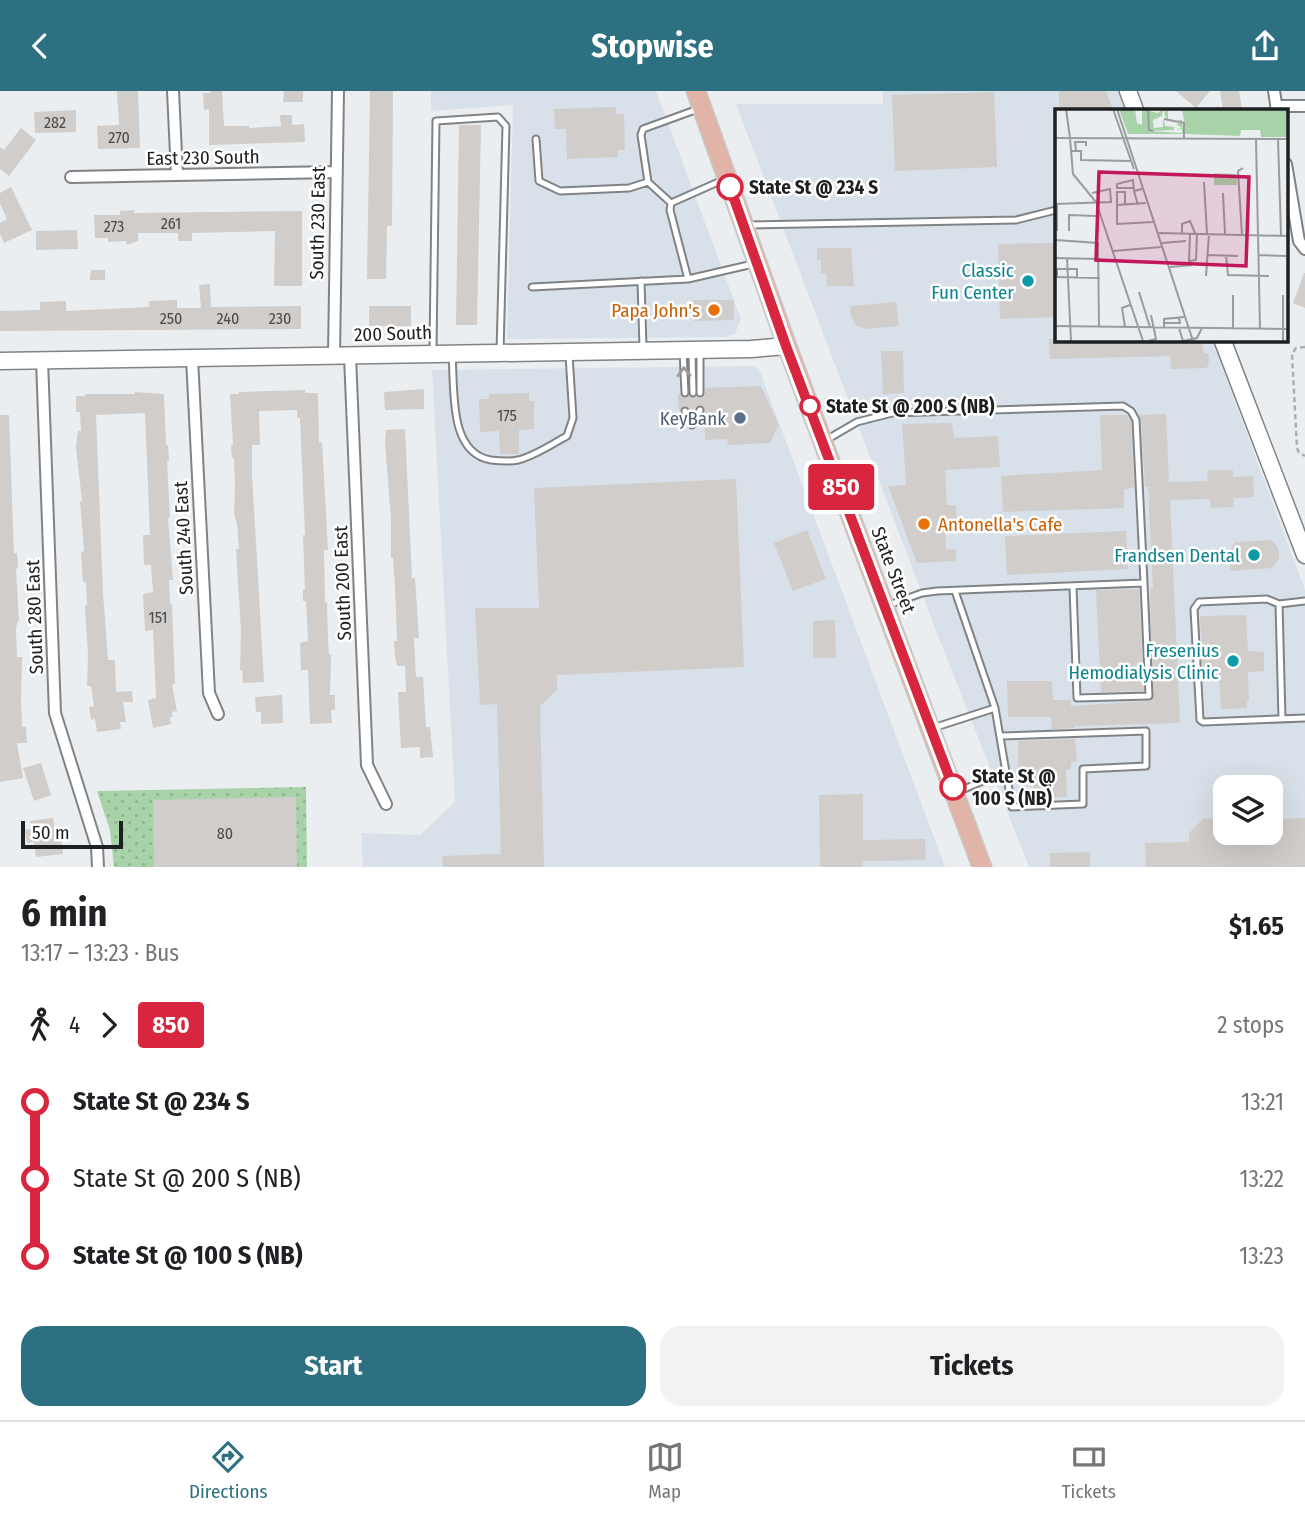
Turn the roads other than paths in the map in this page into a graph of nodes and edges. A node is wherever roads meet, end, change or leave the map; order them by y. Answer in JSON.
{"nodes":[{"id":1,"x":173,"y":91,"type":"edge"},
{"id":2,"x":338,"y":91,"type":"edge"},
{"id":3,"x":1128,"y":91,"type":"edge"},
{"id":4,"x":1274,"y":91,"type":"edge"},
{"id":5,"x":699,"y":99,"type":"edge"},
{"id":6,"x":1305,"y":106,"type":"edge"},
{"id":7,"x":1276,"y":108,"type":"edge"},
{"id":8,"x":1135,"y":109,"type":"edge"},
{"id":9,"x":536,"y":139,"type":"dead end"},
{"id":10,"x":335,"y":172,"type":"junction"},
{"id":11,"x":177,"y":175,"type":"junction"},
{"id":12,"x":1288,"y":176,"type":"edge"},
{"id":13,"x":71,"y":177,"type":"dead end"},
{"id":14,"x":727,"y":178,"type":"junction"},
{"id":15,"x":648,"y":182,"type":"junction"},
{"id":16,"x":671,"y":203,"type":"junction"},
{"id":17,"x":1055,"y":210,"type":"edge"},
{"id":18,"x":743,"y":226,"type":"junction"},
{"id":19,"x":1305,"y":249,"type":"edge"},
{"id":20,"x":757,"y":263,"type":"junction"},
{"id":21,"x":688,"y":279,"type":"junction"},
{"id":22,"x":641,"y":281,"type":"junction"},
{"id":23,"x":532,"y":286,"type":"dead end"},
{"id":24,"x":1223,"y":341,"type":"edge"},
{"id":25,"x":786,"y":346,"type":"junction"},
{"id":26,"x":692,"y":350,"type":"junction"},
{"id":27,"x":643,"y":351,"type":"junction"},
{"id":28,"x":500,"y":352,"type":"junction"},
{"id":29,"x":568,"y":352,"type":"junction"},
{"id":30,"x":433,"y":353,"type":"junction"},
{"id":31,"x":452,"y":353,"type":"junction"},
{"id":32,"x":342,"y":356,"type":"junction"},
{"id":33,"x":192,"y":358,"type":"junction"},
{"id":34,"x":42,"y":360,"type":"junction"},
{"id":35,"x":0,"y":361,"type":"edge"},
{"id":36,"x":685,"y":393,"type":"dead end"},
{"id":37,"x":692,"y":393,"type":"dead end"},
{"id":38,"x":700,"y":393,"type":"dead end"},
{"id":39,"x":685,"y":411,"type":"dead end"},
{"id":40,"x":693,"y":411,"type":"dead end"},
{"id":41,"x":700,"y":411,"type":"dead end"},
{"id":42,"x":692,"y":425,"type":"junction"},
{"id":43,"x":823,"y":441,"type":"junction"},
{"id":44,"x":1305,"y":555,"type":"edge"},
{"id":45,"x":1144,"y":583,"type":"junction"},
{"id":46,"x":1073,"y":587,"type":"junction"},
{"id":47,"x":955,"y":590,"type":"junction"},
{"id":48,"x":1305,"y":601,"type":"edge"},
{"id":49,"x":1279,"y":604,"type":"junction"},
{"id":50,"x":885,"y":606,"type":"junction"},
{"id":51,"x":995,"y":708,"type":"junction"},
{"id":52,"x":218,"y":714,"type":"dead end"},
{"id":53,"x":1305,"y":718,"type":"edge"},
{"id":54,"x":1282,"y":719,"type":"junction"},
{"id":55,"x":931,"y":729,"type":"junction"},
{"id":56,"x":1000,"y":736,"type":"junction"},
{"id":57,"x":1006,"y":771,"type":"junction"},
{"id":58,"x":955,"y":793,"type":"junction"},
{"id":59,"x":386,"y":804,"type":"dead end"},
{"id":60,"x":99,"y":867,"type":"edge"},
{"id":61,"x":982,"y":867,"type":"edge"}],
"edges":[{"from":1,"to":11,"type":"street"},
{"from":2,"to":10,"type":"street","name":"South 230 East"},
{"from":3,"to":8,"type":"street"},
{"from":4,"to":7,"type":"street"},
{"from":5,"to":14,"type":"main road","name":"State Street"},
{"from":5,"to":15,"type":"lane"},
{"from":6,"to":7,"type":"street"},
{"from":9,"to":15,"type":"lane"},
{"from":10,"to":11,"type":"street","name":"East 230 South"},
{"from":10,"to":32,"type":"street","name":"South 230 East"},
{"from":11,"to":13,"type":"street","name":"East 230 South"},
{"from":12,"to":19,"type":"street"},
{"from":14,"to":16,"type":"lane"},
{"from":14,"to":18,"type":"main road","name":"State Street"},
{"from":15,"to":16,"type":"lane"},
{"from":16,"to":21,"type":"lane"},
{"from":17,"to":18,"type":"lane"},
{"from":18,"to":20,"type":"main road","name":"State Street"},
{"from":20,"to":21,"type":"lane"},
{"from":20,"to":25,"type":"main road","name":"State Street"},
{"from":21,"to":22,"type":"lane"},
{"from":22,"to":23,"type":"lane"},
{"from":22,"to":27,"type":"lane"},
{"from":24,"to":44,"type":"street"},
{"from":25,"to":26,"type":"street","name":"200 South"},
{"from":25,"to":43,"type":"main road","name":"State Street"},
{"from":26,"to":27,"type":"street","name":"200 South"},
{"from":36,"to":26,"type":"lane","one_way":true},
{"from":26,"to":37,"type":"lane"},
{"from":26,"to":38,"type":"lane"},
{"from":27,"to":29,"type":"street","name":"200 South"},
{"from":28,"to":29,"type":"street","name":"200 South"},
{"from":28,"to":30,"type":"lane"},
{"from":28,"to":31,"type":"street","name":"200 South"},
{"from":29,"to":31,"type":"lane"},
{"from":30,"to":31,"type":"street","name":"200 South"},
{"from":30,"to":32,"type":"street","name":"200 South"},
{"from":32,"to":33,"type":"street","name":"200 South"},
{"from":32,"to":59,"type":"street","name":"South 200 East"},
{"from":33,"to":34,"type":"street","name":"200 South"},
{"from":33,"to":52,"type":"street","name":"South 240 East"},
{"from":34,"to":35,"type":"street","name":"200 South"},
{"from":34,"to":60,"type":"street","name":"South 280 East"},
{"from":39,"to":42,"type":"lane"},
{"from":40,"to":42,"type":"lane"},
{"from":41,"to":42,"type":"lane"},
{"from":43,"to":45,"type":"lane"},
{"from":43,"to":50,"type":"main road","name":"State Street"},
{"from":45,"to":46,"type":"lane"},
{"from":45,"to":46,"type":"lane"},
{"from":46,"to":47,"type":"lane"},
{"from":47,"to":50,"type":"lane"},
{"from":47,"to":51,"type":"lane"},
{"from":48,"to":49,"type":"lane"},
{"from":49,"to":54,"type":"lane"},
{"from":49,"to":54,"type":"lane"},
{"from":50,"to":55,"type":"main road","name":"State Street"},
{"from":51,"to":55,"type":"lane"},
{"from":51,"to":56,"type":"lane"},
{"from":53,"to":54,"type":"lane"},
{"from":55,"to":58,"type":"main road","name":"State Street"},
{"from":56,"to":57,"type":"lane"},
{"from":56,"to":57,"type":"lane"},
{"from":57,"to":58,"type":"lane"},
{"from":58,"to":61,"type":"main road","name":"State Street"}]}
